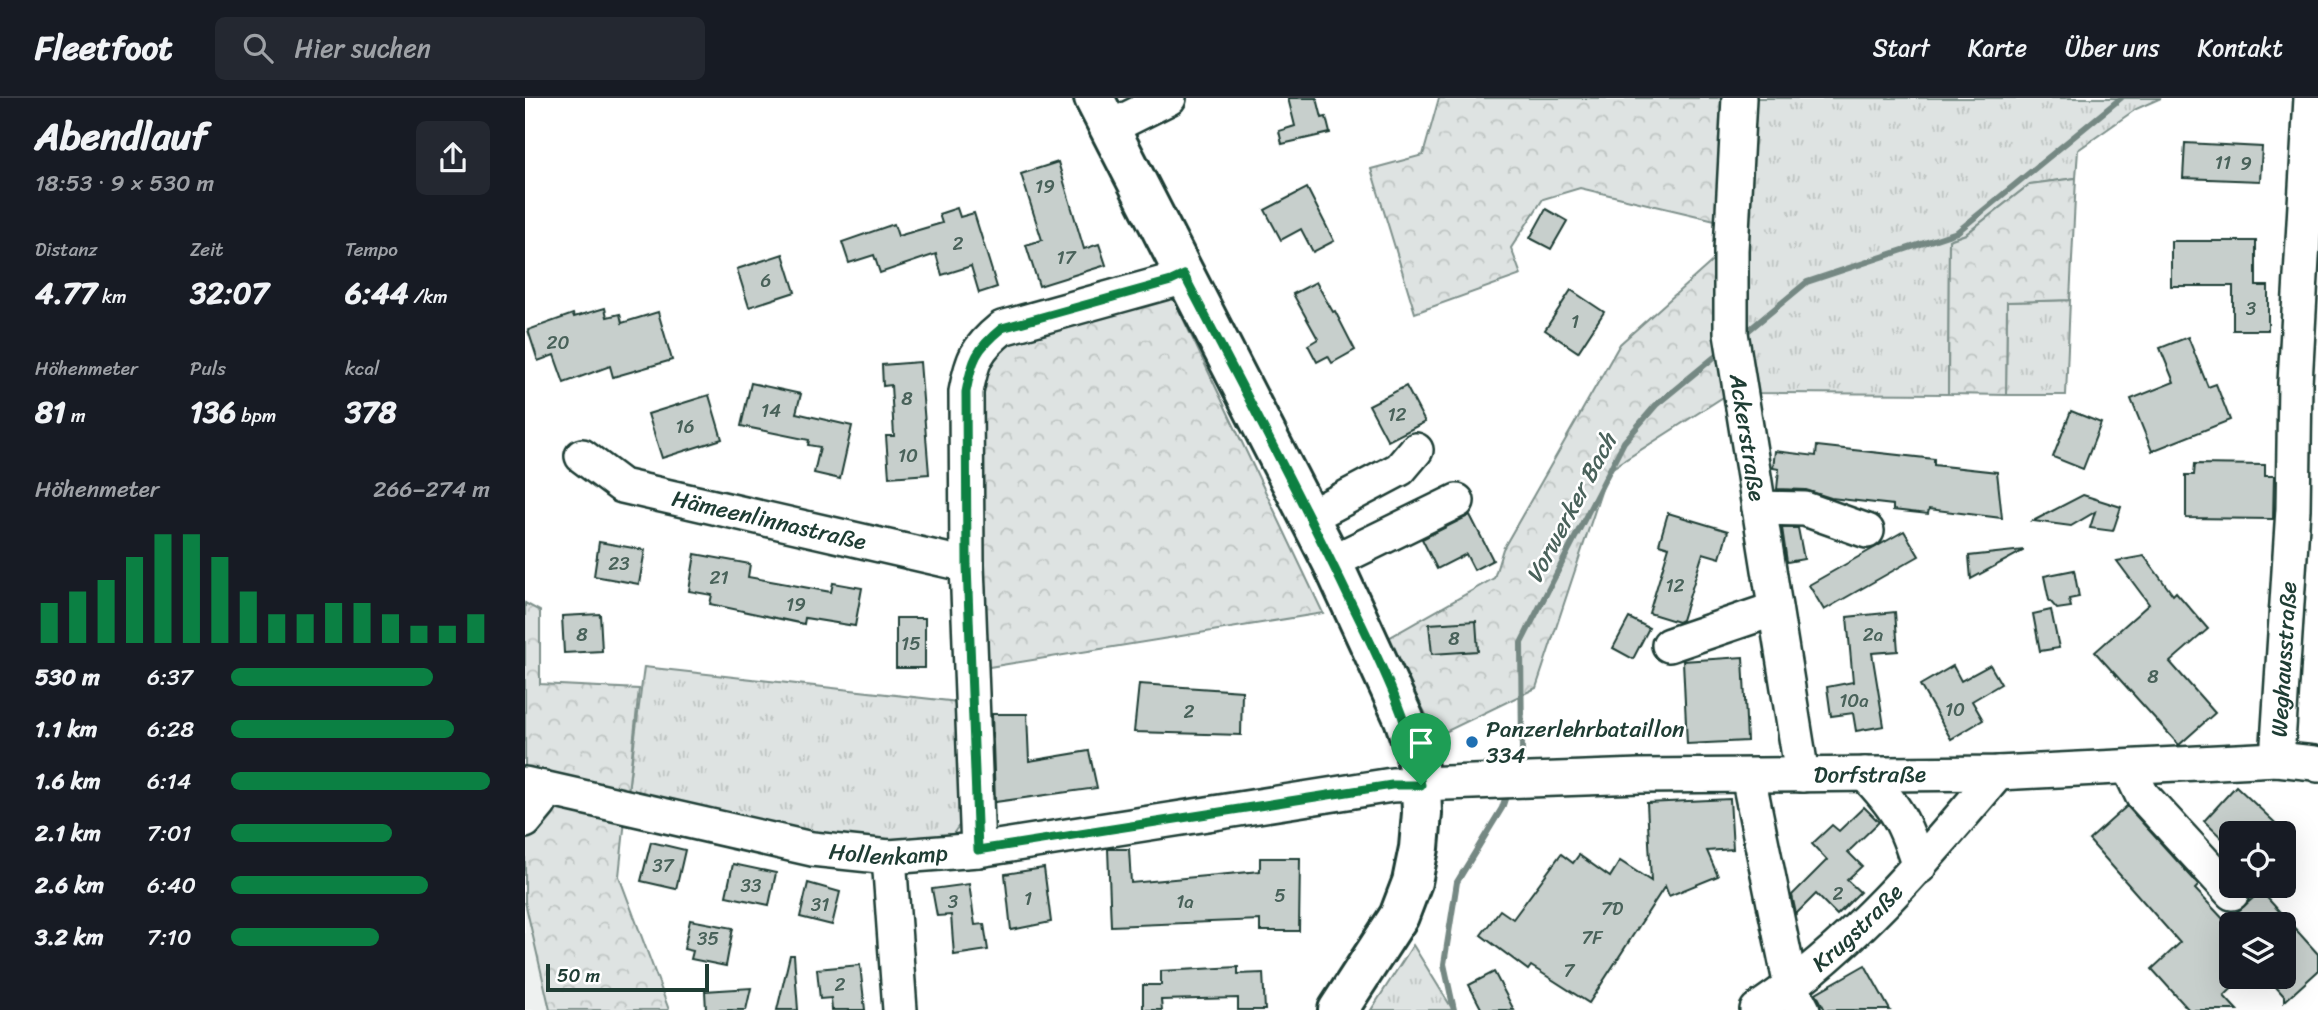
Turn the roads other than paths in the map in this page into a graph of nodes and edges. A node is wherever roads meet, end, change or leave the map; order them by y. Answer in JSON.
{"nodes":[{"id":1,"x":1169,"y":98,"type":"edge"},
{"id":2,"x":1739,"y":98,"type":"edge"},
{"id":3,"x":2311,"y":98,"type":"edge"},
{"id":4,"x":1102,"y":113,"type":"edge"},
{"id":5,"x":2312,"y":198,"type":"edge"},
{"id":6,"x":1184,"y":275,"type":"junction"},
{"id":7,"x":1416,"y":450,"type":"dead end"},
{"id":8,"x":582,"y":456,"type":"dead end"},
{"id":9,"x":1457,"y":501,"type":"dead end"},
{"id":10,"x":1759,"y":508,"type":"junction"},
{"id":11,"x":1309,"y":517,"type":"junction"},
{"id":12,"x":1867,"y":531,"type":"dead end"},
{"id":13,"x":1332,"y":562,"type":"junction"},
{"id":14,"x":967,"y":565,"type":"junction"},
{"id":15,"x":1775,"y":609,"type":"junction"},
{"id":16,"x":1669,"y":645,"type":"dead end"},
{"id":17,"x":2277,"y":759,"type":"junction"},
{"id":18,"x":2318,"y":765,"type":"edge"},
{"id":19,"x":2129,"y":768,"type":"junction"},
{"id":20,"x":1998,"y":773,"type":"junction"},
{"id":21,"x":1865,"y":774,"type":"junction"},
{"id":22,"x":1802,"y":775,"type":"junction"},
{"id":23,"x":1748,"y":776,"type":"junction"},
{"id":24,"x":1421,"y":785,"type":"junction"},
{"id":25,"x":534,"y":786,"type":"edge"},
{"id":26,"x":525,"y":821,"type":"edge"},
{"id":27,"x":978,"y":850,"type":"junction"},
{"id":28,"x":889,"y":857,"type":"junction"},
{"id":29,"x":1919,"y":867,"type":"junction"},
{"id":30,"x":2219,"y":880,"type":"edge"},
{"id":31,"x":1797,"y":999,"type":"edge"},
{"id":32,"x":900,"y":1010,"type":"edge"},
{"id":33,"x":1338,"y":1010,"type":"edge"},
{"id":34,"x":1757,"y":1010,"type":"edge"}],
"edges":[{"from":1,"to":4,"type":"street"},
{"from":2,"to":10,"type":"street","name":"Ackerstraße"},
{"from":3,"to":5,"type":"street","name":"Weghausstraße"},
{"from":4,"to":6,"type":"main road"},
{"from":5,"to":17,"type":"street","name":"Weghausstraße"},
{"from":6,"to":11,"type":"main road"},
{"from":6,"to":14,"type":"street"},
{"from":7,"to":11,"type":"street"},
{"from":8,"to":14,"type":"street","name":"Hämeenlinnastraße"},
{"from":9,"to":13,"type":"street"},
{"from":10,"to":12,"type":"street"},
{"from":10,"to":15,"type":"street","name":"Ackerstraße"},
{"from":11,"to":13,"type":"main road"},
{"from":13,"to":24,"type":"main road"},
{"from":14,"to":27,"type":"street"},
{"from":15,"to":16,"type":"street"},
{"from":15,"to":22,"type":"street","name":"Ackerstraße"},
{"from":17,"to":18,"type":"street","name":"Dorfstraße"},
{"from":17,"to":19,"type":"street","name":"Dorfstraße"},
{"from":19,"to":20,"type":"street","name":"Dorfstraße"},
{"from":19,"to":30,"type":"street"},
{"from":20,"to":21,"type":"street","name":"Dorfstraße"},
{"from":20,"to":29,"type":"street","name":"Krugstraße"},
{"from":21,"to":22,"type":"street","name":"Dorfstraße"},
{"from":21,"to":29,"type":"street","name":"Krugstraße"},
{"from":22,"to":23,"type":"street","name":"Dorfstraße"},
{"from":23,"to":24,"type":"street","name":"Dorfstraße"},
{"from":23,"to":31,"type":"street"},
{"from":24,"to":27,"type":"street","name":"Hollenkamp"},
{"from":24,"to":33,"type":"main road"},
{"from":25,"to":26,"type":"street"},
{"from":25,"to":28,"type":"street","name":"Hollenkamp"},
{"from":27,"to":28,"type":"street","name":"Hollenkamp"},
{"from":28,"to":32,"type":"street"},
{"from":29,"to":31,"type":"street","name":"Krugstraße"},
{"from":31,"to":34,"type":"street","name":"Krugstraße"}]}
